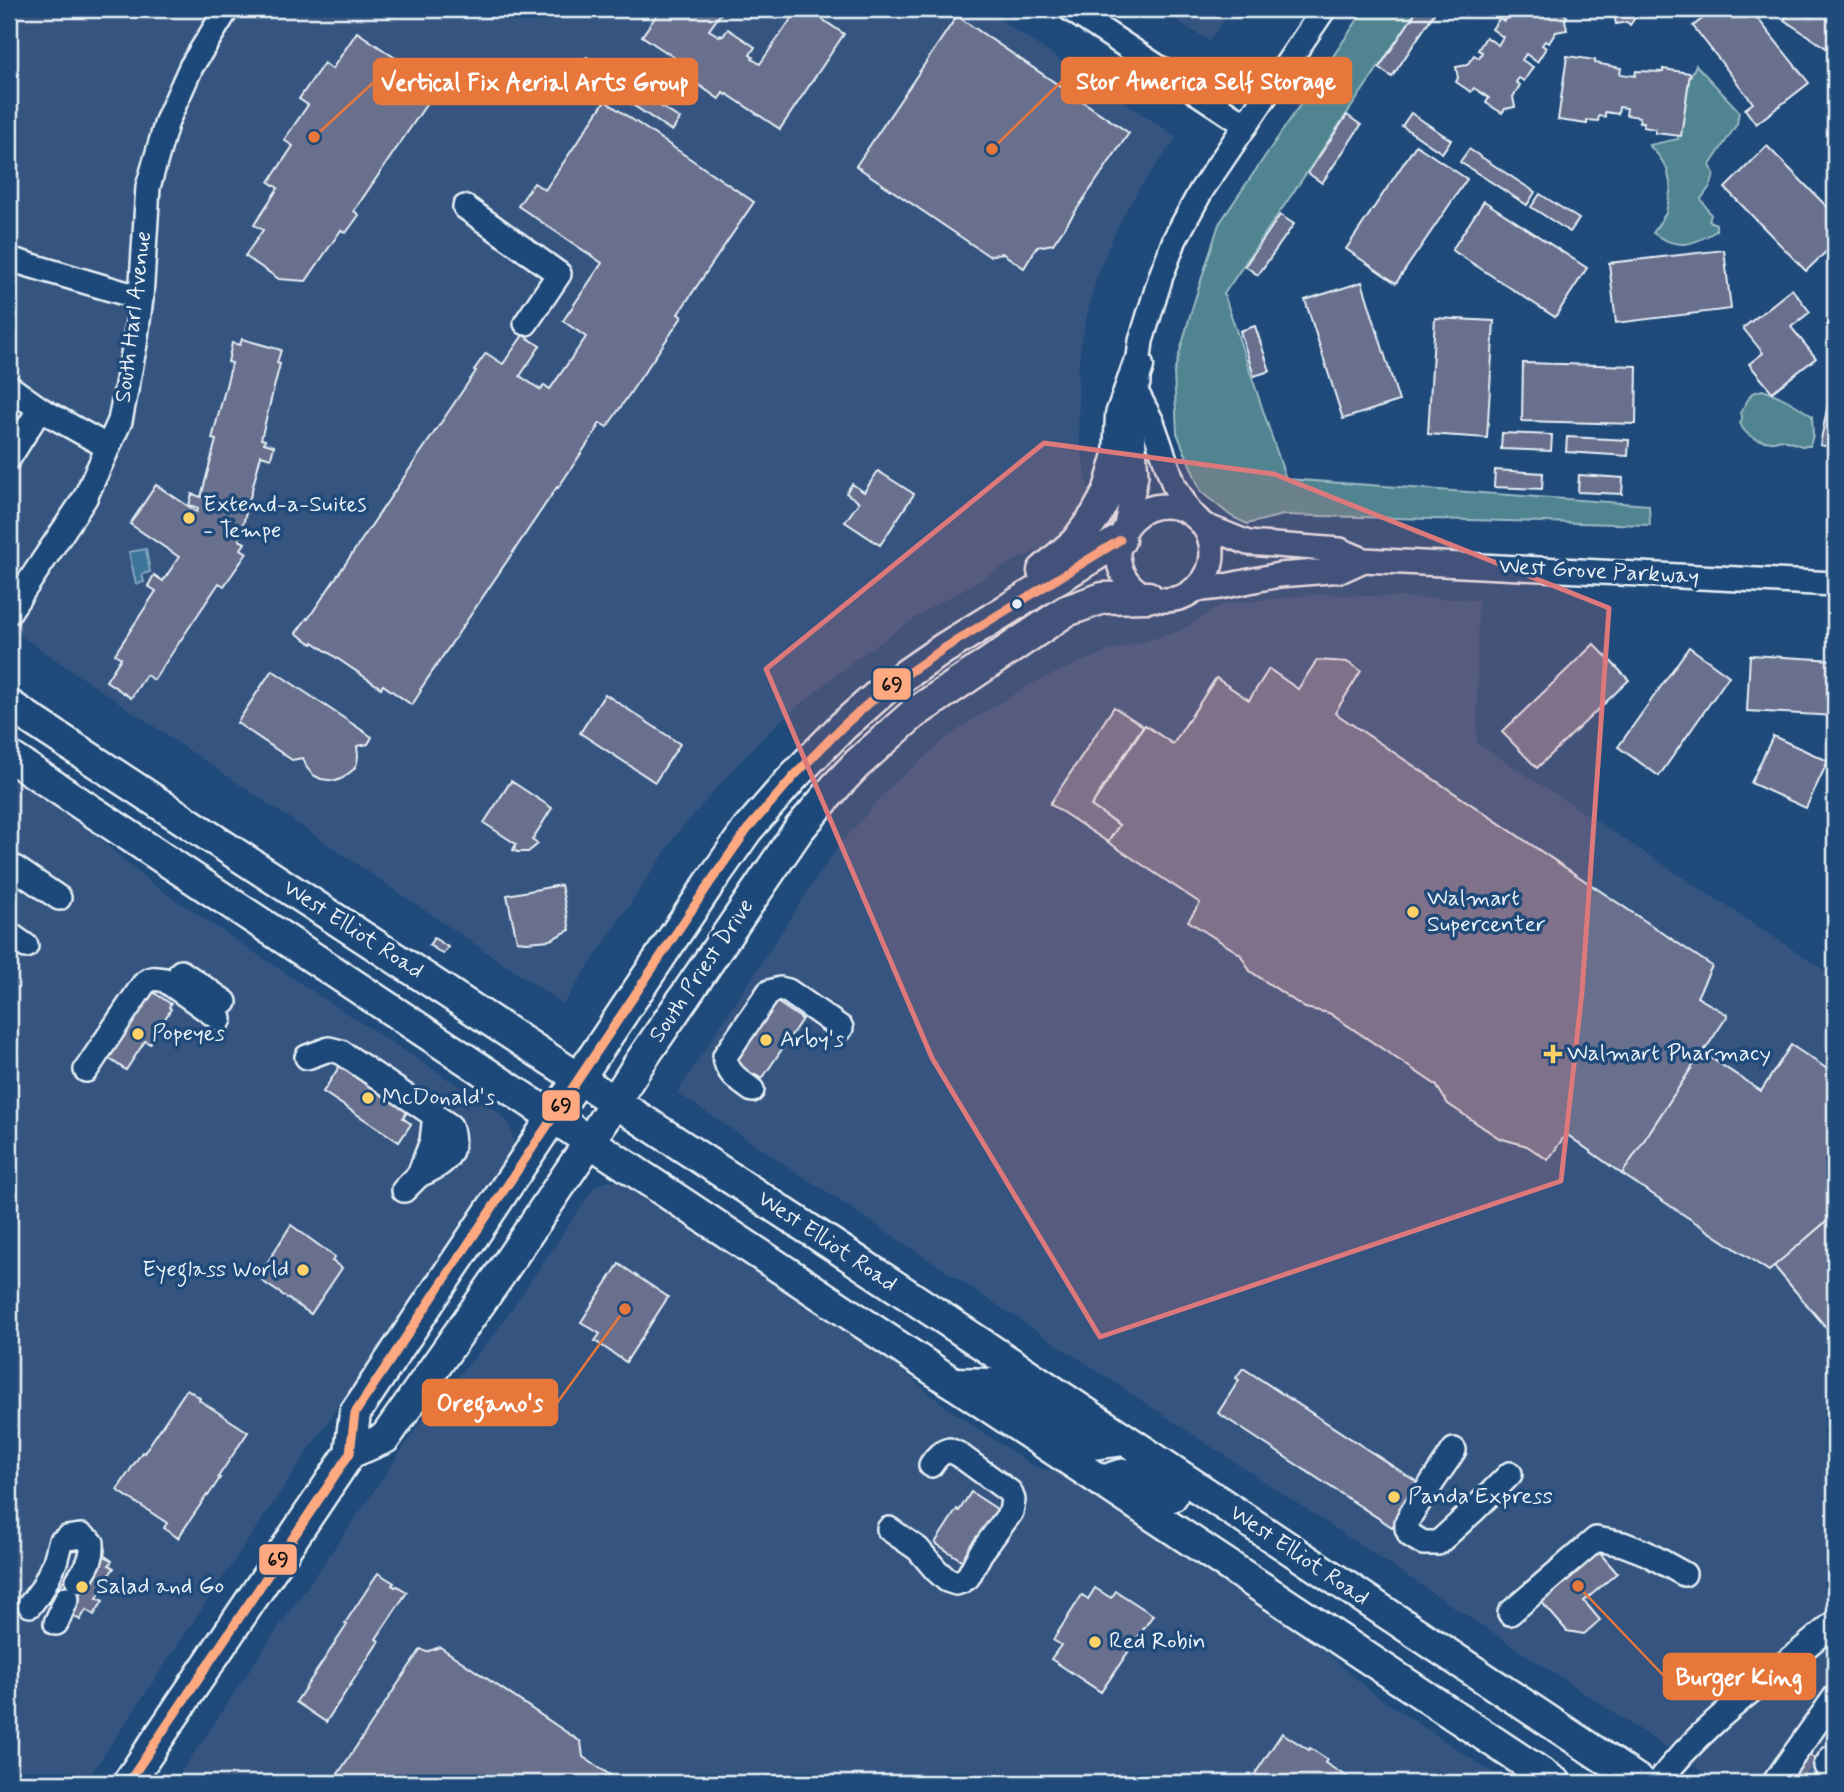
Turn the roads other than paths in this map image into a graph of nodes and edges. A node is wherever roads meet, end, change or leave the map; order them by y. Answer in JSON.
{"nodes":[{"id":1,"x":227,"y":9,"type":"edge"},
{"id":2,"x":1070,"y":9,"type":"edge"},
{"id":3,"x":1314,"y":12,"type":"edge"},
{"id":4,"x":1246,"y":125,"type":"junction"},
{"id":5,"x":465,"y":207,"type":"dead end"},
{"id":6,"x":9,"y":259,"type":"edge"},
{"id":7,"x":141,"y":298,"type":"junction"},
{"id":8,"x":526,"y":323,"type":"dead end"},
{"id":9,"x":1138,"y":366,"type":"junction"},
{"id":10,"x":9,"y":387,"type":"edge"},
{"id":11,"x":1139,"y":397,"type":"junction"},
{"id":12,"x":40,"y":409,"type":"junction"},
{"id":13,"x":13,"y":430,"type":"edge"},
{"id":14,"x":108,"y":447,"type":"junction"},
{"id":15,"x":9,"y":458,"type":"edge"},
{"id":16,"x":1197,"y":519,"type":"junction"},
{"id":17,"x":1123,"y":533,"type":"junction"},
{"id":18,"x":1364,"y":560,"type":"junction"},
{"id":19,"x":1835,"y":584,"type":"edge"},
{"id":20,"x":1194,"y":590,"type":"junction"},
{"id":21,"x":1148,"y":597,"type":"junction"},
{"id":22,"x":9,"y":612,"type":"edge"},
{"id":23,"x":981,"y":627,"type":"junction"},
{"id":24,"x":867,"y":704,"type":"junction"},
{"id":25,"x":9,"y":705,"type":"edge"},
{"id":26,"x":9,"y":756,"type":"edge"},
{"id":27,"x":799,"y":829,"type":"junction"},
{"id":28,"x":9,"y":864,"type":"edge"},
{"id":29,"x":9,"y":876,"type":"edge"},
{"id":30,"x":223,"y":1010,"type":"dead end"},
{"id":31,"x":841,"y":1028,"type":"dead end"},
{"id":32,"x":307,"y":1057,"type":"dead end"},
{"id":33,"x":86,"y":1070,"type":"dead end"},
{"id":34,"x":580,"y":1078,"type":"junction"},
{"id":35,"x":752,"y":1090,"type":"dead end"},
{"id":36,"x":614,"y":1101,"type":"junction"},
{"id":37,"x":554,"y":1118,"type":"junction"},
{"id":38,"x":590,"y":1141,"type":"junction"},
{"id":39,"x":411,"y":1182,"type":"dead end"},
{"id":40,"x":953,"y":1384,"type":"junction"},
{"id":41,"x":1123,"y":1440,"type":"junction"},
{"id":42,"x":1454,"y":1450,"type":"dead end"},
{"id":43,"x":350,"y":1452,"type":"junction"},
{"id":44,"x":931,"y":1465,"type":"dead end"},
{"id":45,"x":1510,"y":1474,"type":"dead end"},
{"id":46,"x":1103,"y":1482,"type":"junction"},
{"id":47,"x":889,"y":1529,"type":"dead end"},
{"id":48,"x":1258,"y":1529,"type":"junction"},
{"id":49,"x":1684,"y":1574,"type":"dead end"},
{"id":50,"x":30,"y":1605,"type":"dead end"},
{"id":51,"x":1510,"y":1613,"type":"dead end"},
{"id":52,"x":1835,"y":1622,"type":"edge"},
{"id":53,"x":56,"y":1623,"type":"dead end"},
{"id":54,"x":1835,"y":1698,"type":"edge"},
{"id":55,"x":128,"y":1783,"type":"edge"},
{"id":56,"x":1556,"y":1783,"type":"edge"},
{"id":57,"x":1642,"y":1783,"type":"edge"},
{"id":58,"x":1658,"y":1783,"type":"edge"},
{"id":59,"x":1774,"y":1783,"type":"edge"}],
"edges":[{"from":1,"to":7,"type":"street","name":"South Harl Avenue"},
{"from":2,"to":4,"type":"street"},
{"from":3,"to":4,"type":"street"},
{"from":4,"to":9,"type":"street"},
{"from":5,"to":8,"type":"street"},
{"from":6,"to":7,"type":"street"},
{"from":7,"to":14,"type":"street","name":"South Harl Avenue"},
{"from":9,"to":11,"type":"street"},
{"from":9,"to":23,"type":"main road"},
{"from":10,"to":12,"type":"street"},
{"from":11,"to":16,"type":"street"},
{"from":11,"to":17,"type":"street"},
{"from":12,"to":13,"type":"street"},
{"from":12,"to":14,"type":"street"},
{"from":13,"to":15,"type":"street"},
{"from":14,"to":22,"type":"street","name":"South Harl Avenue"},
{"from":16,"to":17,"type":"street"},
{"from":16,"to":18,"type":"street","name":"West Grove Parkway"},
{"from":16,"to":20,"type":"street"},
{"from":17,"to":21,"type":"street"},
{"from":17,"to":23,"type":"main road","name":"South Priest Drive"},
{"from":18,"to":19,"type":"street","name":"West Grove Parkway"},
{"from":18,"to":20,"type":"street","name":"West Grove Parkway"},
{"from":20,"to":21,"type":"street"},
{"from":21,"to":27,"type":"main road","name":"South Priest Drive"},
{"from":23,"to":24,"type":"main road","name":"South Priest Drive"},
{"from":24,"to":27,"type":"main road"},
{"from":24,"to":34,"type":"main road","name":"South Priest Drive"},
{"from":25,"to":34,"type":"main road","name":"West Elliot Road"},
{"from":26,"to":37,"type":"main road","name":"West Elliot Road"},
{"from":27,"to":36,"type":"main road","name":"South Priest Drive"},
{"from":28,"to":29,"type":"street"},
{"from":30,"to":33,"type":"street"},
{"from":31,"to":35,"type":"street"},
{"from":32,"to":39,"type":"street"},
{"from":34,"to":36,"type":"main road","name":"West Elliot Road"},
{"from":34,"to":37,"type":"main road","name":"South Priest Drive"},
{"from":36,"to":38,"type":"main road","name":"South Priest Drive"},
{"from":36,"to":41,"type":"main road","name":"West Elliot Road"},
{"from":37,"to":38,"type":"main road","name":"West Elliot Road"},
{"from":37,"to":43,"type":"main road","name":"South Priest Drive"},
{"from":38,"to":40,"type":"main road","name":"West Elliot Road"},
{"from":38,"to":43,"type":"main road","name":"South Priest Drive"},
{"from":40,"to":41,"type":"main road"},
{"from":40,"to":46,"type":"main road","name":"West Elliot Road"},
{"from":41,"to":48,"type":"main road","name":"West Elliot Road"},
{"from":42,"to":45,"type":"street"},
{"from":43,"to":55,"type":"main road","name":"South Priest Drive"},
{"from":44,"to":47,"type":"street"},
{"from":46,"to":48,"type":"main road"},
{"from":46,"to":56,"type":"main road","name":"West Elliot Road"},
{"from":48,"to":57,"type":"main road","name":"West Elliot Road"},
{"from":49,"to":51,"type":"street"},
{"from":50,"to":53,"type":"street"},
{"from":52,"to":58,"type":"street"},
{"from":54,"to":59,"type":"street"}]}
